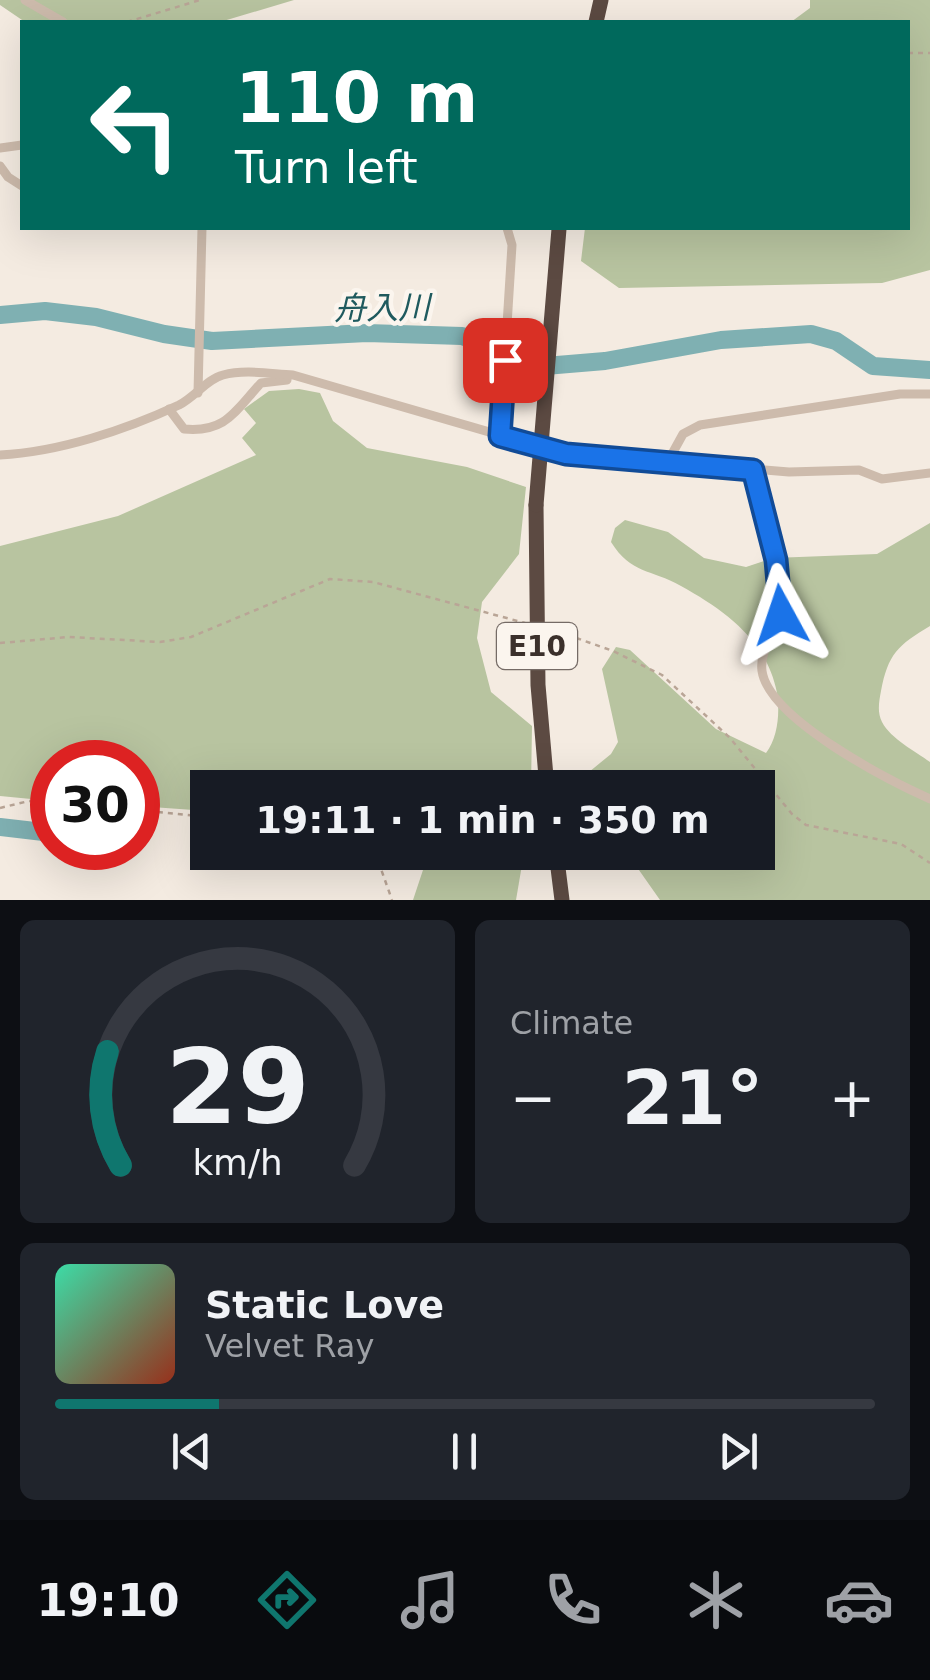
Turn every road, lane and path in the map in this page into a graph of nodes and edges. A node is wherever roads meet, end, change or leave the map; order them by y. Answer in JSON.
{"nodes":[{"id":1,"x":26,"y":0,"type":"edge"},
{"id":2,"x":200,"y":0,"type":"edge"},
{"id":3,"x":59,"y":20,"type":"edge"},
{"id":4,"x":134,"y":20,"type":"edge"},
{"id":5,"x":0,"y":166,"type":"edge"},
{"id":6,"x":20,"y":185,"type":"edge"},
{"id":7,"x":202,"y":230,"type":"edge"},
{"id":8,"x":508,"y":230,"type":"edge"},
{"id":9,"x":559,"y":230,"type":"edge"},
{"id":10,"x":293,"y":375,"type":"junction"},
{"id":11,"x":198,"y":393,"type":"junction"},
{"id":12,"x":930,"y":394,"type":"edge"},
{"id":13,"x":170,"y":409,"type":"junction"},
{"id":14,"x":500,"y":436,"type":"junction"},
{"id":15,"x":0,"y":455,"type":"edge"},
{"id":16,"x":667,"y":463,"type":"junction"},
{"id":17,"x":753,"y":470,"type":"junction"},
{"id":18,"x":930,"y":473,"type":"edge"},
{"id":19,"x":0,"y":643,"type":"edge"},
{"id":20,"x":545,"y":770,"type":"edge"},
{"id":21,"x":930,"y":798,"type":"edge"},
{"id":22,"x":30,"y":801,"type":"edge"},
{"id":23,"x":0,"y":808,"type":"edge"},
{"id":24,"x":160,"y":812,"type":"edge"},
{"id":25,"x":190,"y":815,"type":"edge"},
{"id":26,"x":930,"y":863,"type":"edge"},
{"id":27,"x":381,"y":870,"type":"edge"},
{"id":28,"x":558,"y":870,"type":"edge"},
{"id":29,"x":392,"y":900,"type":"edge"},
{"id":30,"x":562,"y":900,"type":"edge"}],
"edges":[{"from":1,"to":3,"type":"street"},
{"from":2,"to":4,"type":"path"},
{"from":5,"to":6,"type":"street"},
{"from":7,"to":11,"type":"street"},
{"from":8,"to":14,"type":"street"},
{"from":9,"to":20,"type":"highway","number":"E10","bridge":true},
{"from":10,"to":11,"type":"street"},
{"from":10,"to":13,"type":"street"},
{"from":10,"to":14,"type":"street"},
{"from":11,"to":13,"type":"street"},
{"from":12,"to":16,"type":"street"},
{"from":13,"to":15,"type":"street"},
{"from":14,"to":16,"type":"street"},
{"from":16,"to":17,"type":"street"},
{"from":17,"to":18,"type":"street"},
{"from":17,"to":21,"type":"street"},
{"from":19,"to":26,"type":"path"},
{"from":22,"to":23,"type":"path"},
{"from":24,"to":25,"type":"path"},
{"from":27,"to":29,"type":"path"},
{"from":28,"to":30,"type":"highway"}]}
